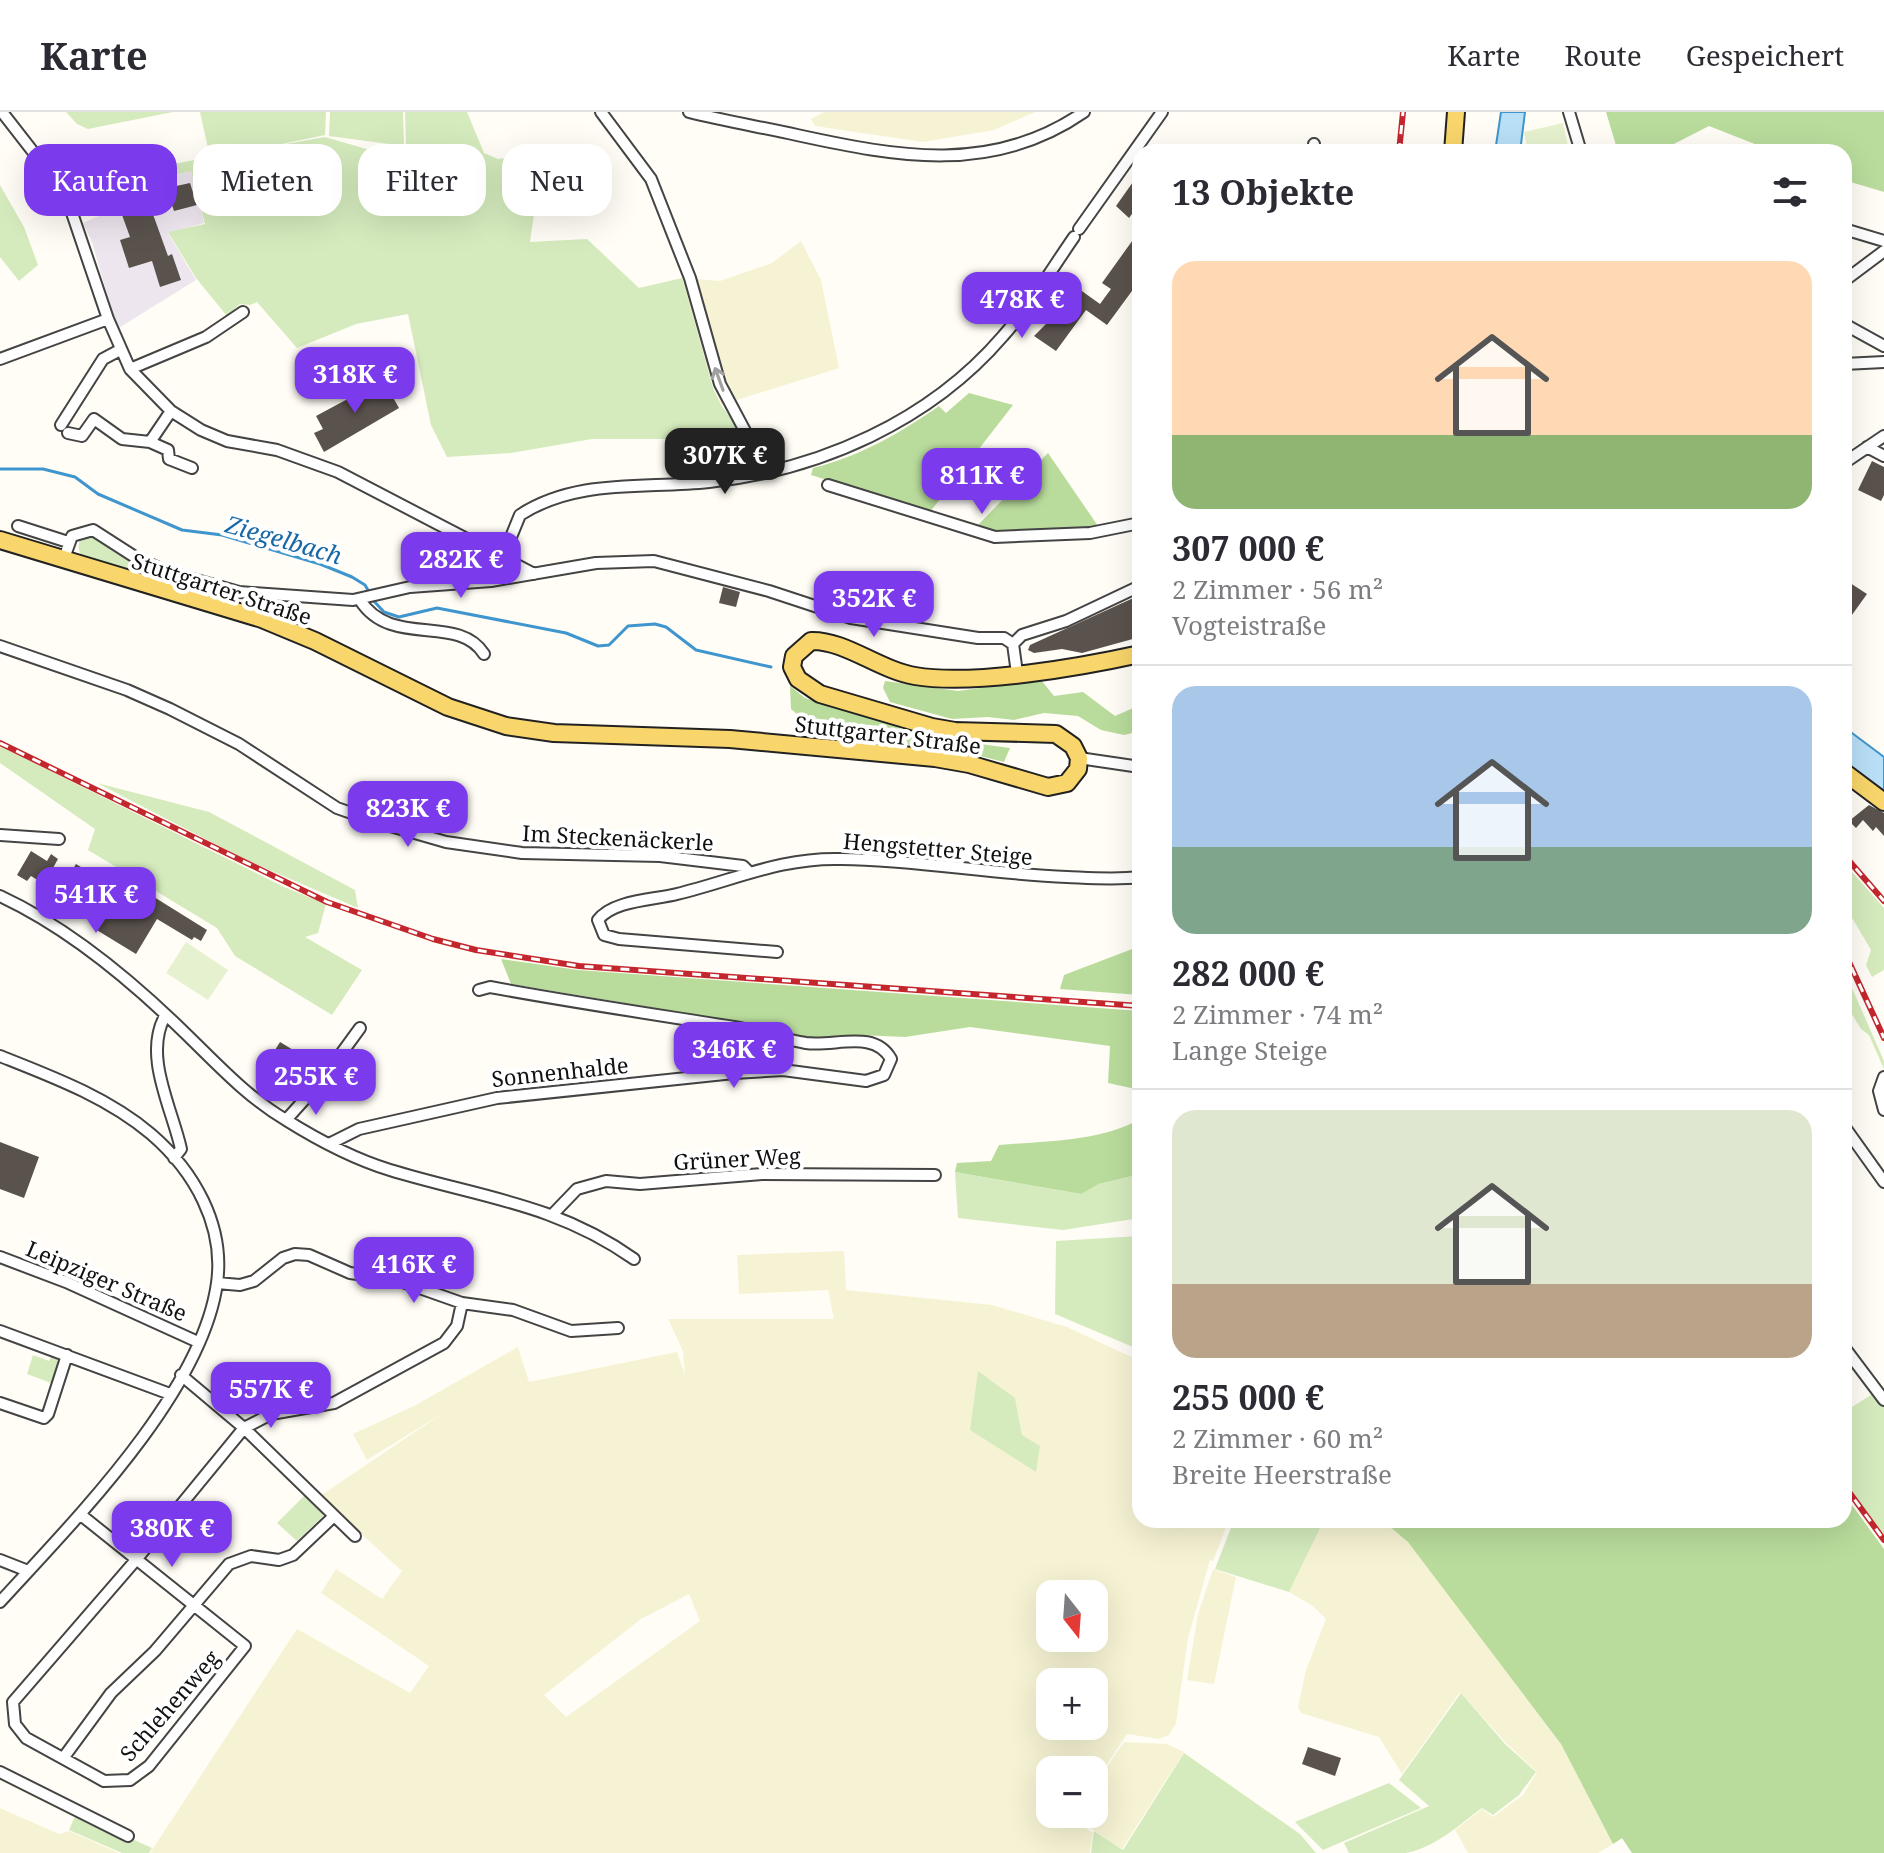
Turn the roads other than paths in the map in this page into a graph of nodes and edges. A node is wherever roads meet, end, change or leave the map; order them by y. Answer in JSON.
{"nodes":[{"id":1,"x":2,"y":112,"type":"edge"},
{"id":2,"x":601,"y":112,"type":"edge"},
{"id":3,"x":689,"y":112,"type":"edge"},
{"id":4,"x":1084,"y":112,"type":"edge"},
{"id":5,"x":1162,"y":112,"type":"edge"},
{"id":6,"x":1456,"y":112,"type":"edge"},
{"id":7,"x":1569,"y":112,"type":"edge"},
{"id":8,"x":1139,"y":144,"type":"edge"},
{"id":9,"x":1454,"y":144,"type":"edge"},
{"id":10,"x":1579,"y":144,"type":"edge"},
{"id":11,"x":1132,"y":154,"type":"edge"},
{"id":12,"x":1852,"y":231,"type":"edge"},
{"id":13,"x":1884,"y":241,"type":"edge"},
{"id":14,"x":1884,"y":251,"type":"edge"},
{"id":15,"x":1852,"y":275,"type":"edge"},
{"id":16,"x":243,"y":312,"type":"dead end"},
{"id":17,"x":108,"y":319,"type":"junction"},
{"id":18,"x":1852,"y":328,"type":"edge"},
{"id":19,"x":1884,"y":346,"type":"edge"},
{"id":20,"x":120,"y":350,"type":"junction"},
{"id":21,"x":0,"y":359,"type":"edge"},
{"id":22,"x":1884,"y":362,"type":"edge"},
{"id":23,"x":1852,"y":364,"type":"edge"},
{"id":24,"x":130,"y":369,"type":"junction"},
{"id":25,"x":171,"y":411,"type":"junction"},
{"id":26,"x":1884,"y":436,"type":"edge"},
{"id":27,"x":150,"y":442,"type":"junction"},
{"id":28,"x":1867,"y":447,"type":"junction"},
{"id":29,"x":1884,"y":456,"type":"edge"},
{"id":30,"x":1852,"y":457,"type":"edge"},
{"id":31,"x":192,"y":468,"type":"dead end"},
{"id":32,"x":775,"y":469,"type":"junction"},
{"id":33,"x":828,"y":485,"type":"dead end"},
{"id":34,"x":1132,"y":524,"type":"edge"},
{"id":35,"x":18,"y":526,"type":"dead end"},
{"id":36,"x":0,"y":540,"type":"edge"},
{"id":37,"x":68,"y":542,"type":"junction"},
{"id":38,"x":506,"y":557,"type":"junction"},
{"id":39,"x":63,"y":561,"type":"junction"},
{"id":40,"x":536,"y":574,"type":"junction"},
{"id":41,"x":1132,"y":590,"type":"edge"},
{"id":42,"x":362,"y":600,"type":"junction"},
{"id":43,"x":1013,"y":644,"type":"junction"},
{"id":44,"x":0,"y":646,"type":"edge"},
{"id":45,"x":484,"y":654,"type":"dead end"},
{"id":46,"x":1132,"y":655,"type":"edge"},
{"id":47,"x":1017,"y":673,"type":"junction"},
{"id":48,"x":1079,"y":758,"type":"junction"},
{"id":49,"x":1132,"y":766,"type":"edge"},
{"id":50,"x":1852,"y":778,"type":"edge"},
{"id":51,"x":1884,"y":802,"type":"edge"},
{"id":52,"x":0,"y":835,"type":"edge"},
{"id":53,"x":59,"y":839,"type":"dead end"},
{"id":54,"x":749,"y":872,"type":"junction"},
{"id":55,"x":1132,"y":877,"type":"edge"},
{"id":56,"x":0,"y":896,"type":"edge"},
{"id":57,"x":777,"y":952,"type":"dead end"},
{"id":58,"x":479,"y":990,"type":"dead end"},
{"id":59,"x":165,"y":1016,"type":"junction"},
{"id":60,"x":360,"y":1028,"type":"dead end"},
{"id":61,"x":0,"y":1056,"type":"edge"},
{"id":62,"x":1884,"y":1077,"type":"edge"},
{"id":63,"x":1884,"y":1110,"type":"edge"},
{"id":64,"x":286,"y":1120,"type":"junction"},
{"id":65,"x":1852,"y":1137,"type":"edge"},
{"id":66,"x":329,"y":1144,"type":"junction"},
{"id":67,"x":174,"y":1158,"type":"junction"},
{"id":68,"x":935,"y":1175,"type":"dead end"},
{"id":69,"x":1884,"y":1182,"type":"edge"},
{"id":70,"x":553,"y":1214,"type":"junction"},
{"id":71,"x":0,"y":1257,"type":"edge"},
{"id":72,"x":634,"y":1259,"type":"dead end"},
{"id":73,"x":217,"y":1283,"type":"junction"},
{"id":74,"x":462,"y":1303,"type":"junction"},
{"id":75,"x":618,"y":1328,"type":"dead end"},
{"id":76,"x":0,"y":1331,"type":"edge"},
{"id":77,"x":198,"y":1342,"type":"junction"},
{"id":78,"x":67,"y":1355,"type":"junction"},
{"id":79,"x":1852,"y":1358,"type":"edge"},
{"id":80,"x":181,"y":1375,"type":"junction"},
{"id":81,"x":170,"y":1394,"type":"junction"},
{"id":82,"x":1884,"y":1400,"type":"edge"},
{"id":83,"x":0,"y":1403,"type":"edge"},
{"id":84,"x":244,"y":1428,"type":"junction"},
{"id":85,"x":81,"y":1515,"type":"junction"},
{"id":86,"x":334,"y":1516,"type":"junction"},
{"id":87,"x":355,"y":1536,"type":"dead end"},
{"id":88,"x":0,"y":1560,"type":"edge"},
{"id":89,"x":135,"y":1561,"type":"junction"},
{"id":90,"x":28,"y":1571,"type":"junction"},
{"id":91,"x":0,"y":1602,"type":"edge"},
{"id":92,"x":194,"y":1607,"type":"junction"},
{"id":93,"x":64,"y":1757,"type":"junction"},
{"id":94,"x":0,"y":1772,"type":"edge"},
{"id":95,"x":128,"y":1836,"type":"dead end"}],
"edges":[{"from":1,"to":17,"type":"street"},
{"from":32,"to":2,"type":"street","one_way":true},
{"from":3,"to":4,"type":"street"},
{"from":5,"to":8,"type":"street"},
{"from":6,"to":9,"type":"main road"},
{"from":7,"to":10,"type":"street"},
{"from":11,"to":32,"type":"street"},
{"from":12,"to":13,"type":"street"},
{"from":14,"to":15,"type":"street"},
{"from":16,"to":24,"type":"street"},
{"from":17,"to":20,"type":"street"},
{"from":17,"to":21,"type":"street"},
{"from":18,"to":19,"type":"street"},
{"from":20,"to":24,"type":"street"},
{"from":20,"to":27,"type":"street"},
{"from":22,"to":23,"type":"street"},
{"from":24,"to":25,"type":"street"},
{"from":25,"to":27,"type":"street"},
{"from":25,"to":38,"type":"street"},
{"from":26,"to":28,"type":"street"},
{"from":27,"to":31,"type":"street"},
{"from":28,"to":29,"type":"street"},
{"from":28,"to":30,"type":"street"},
{"from":32,"to":38,"type":"street"},
{"from":33,"to":34,"type":"street"},
{"from":35,"to":37,"type":"street"},
{"from":36,"to":39,"type":"main road","name":"Stuttgarter Straße"},
{"from":37,"to":39,"type":"street"},
{"from":37,"to":42,"type":"street"},
{"from":38,"to":40,"type":"street"},
{"from":39,"to":48,"type":"main road","name":"Stuttgarter Straße"},
{"from":40,"to":42,"type":"street"},
{"from":40,"to":43,"type":"street"},
{"from":41,"to":43,"type":"street"},
{"from":42,"to":45,"type":"street"},
{"from":43,"to":47,"type":"street"},
{"from":44,"to":54,"type":"street","name":"Im Steckenäckerle"},
{"from":46,"to":47,"type":"main road","name":"Stuttgarter Straße"},
{"from":47,"to":48,"type":"main road","name":"Stuttgarter Straße"},
{"from":48,"to":49,"type":"street"},
{"from":50,"to":51,"type":"main road"},
{"from":52,"to":53,"type":"street"},
{"from":54,"to":55,"type":"street","name":"Hengstetter Steige"},
{"from":54,"to":57,"type":"street","name":"Hengstetter Steige"},
{"from":56,"to":59,"type":"street"},
{"from":58,"to":66,"type":"street","name":"Sonnenhalde"},
{"from":59,"to":64,"type":"street"},
{"from":59,"to":67,"type":"street"},
{"from":60,"to":64,"type":"street"},
{"from":61,"to":67,"type":"street"},
{"from":62,"to":63,"type":"street"},
{"from":64,"to":66,"type":"street"},
{"from":65,"to":69,"type":"street"},
{"from":66,"to":70,"type":"street"},
{"from":67,"to":73,"type":"street"},
{"from":68,"to":70,"type":"street","name":"Grüner Weg"},
{"from":70,"to":72,"type":"street"},
{"from":71,"to":77,"type":"street","name":"Leipziger Straße"},
{"from":73,"to":74,"type":"street"},
{"from":73,"to":77,"type":"street"},
{"from":74,"to":75,"type":"street"},
{"from":74,"to":84,"type":"street","name":"Schlehenweg"},
{"from":76,"to":78,"type":"street"},
{"from":77,"to":80,"type":"street"},
{"from":78,"to":81,"type":"street"},
{"from":78,"to":83,"type":"street"},
{"from":79,"to":82,"type":"street"},
{"from":80,"to":81,"type":"street"},
{"from":80,"to":84,"type":"street"},
{"from":81,"to":85,"type":"street"},
{"from":84,"to":86,"type":"street"},
{"from":84,"to":89,"type":"street","name":"Schlehenweg"},
{"from":85,"to":89,"type":"street"},
{"from":85,"to":90,"type":"street"},
{"from":86,"to":87,"type":"street"},
{"from":86,"to":92,"type":"street"},
{"from":88,"to":90,"type":"street"},
{"from":89,"to":92,"type":"street"},
{"from":89,"to":93,"type":"street","name":"Schlehenweg"},
{"from":90,"to":91,"type":"street"},
{"from":92,"to":93,"type":"street"},
{"from":92,"to":93,"type":"street","name":"Schlehenweg"},
{"from":94,"to":95,"type":"street"}]}
